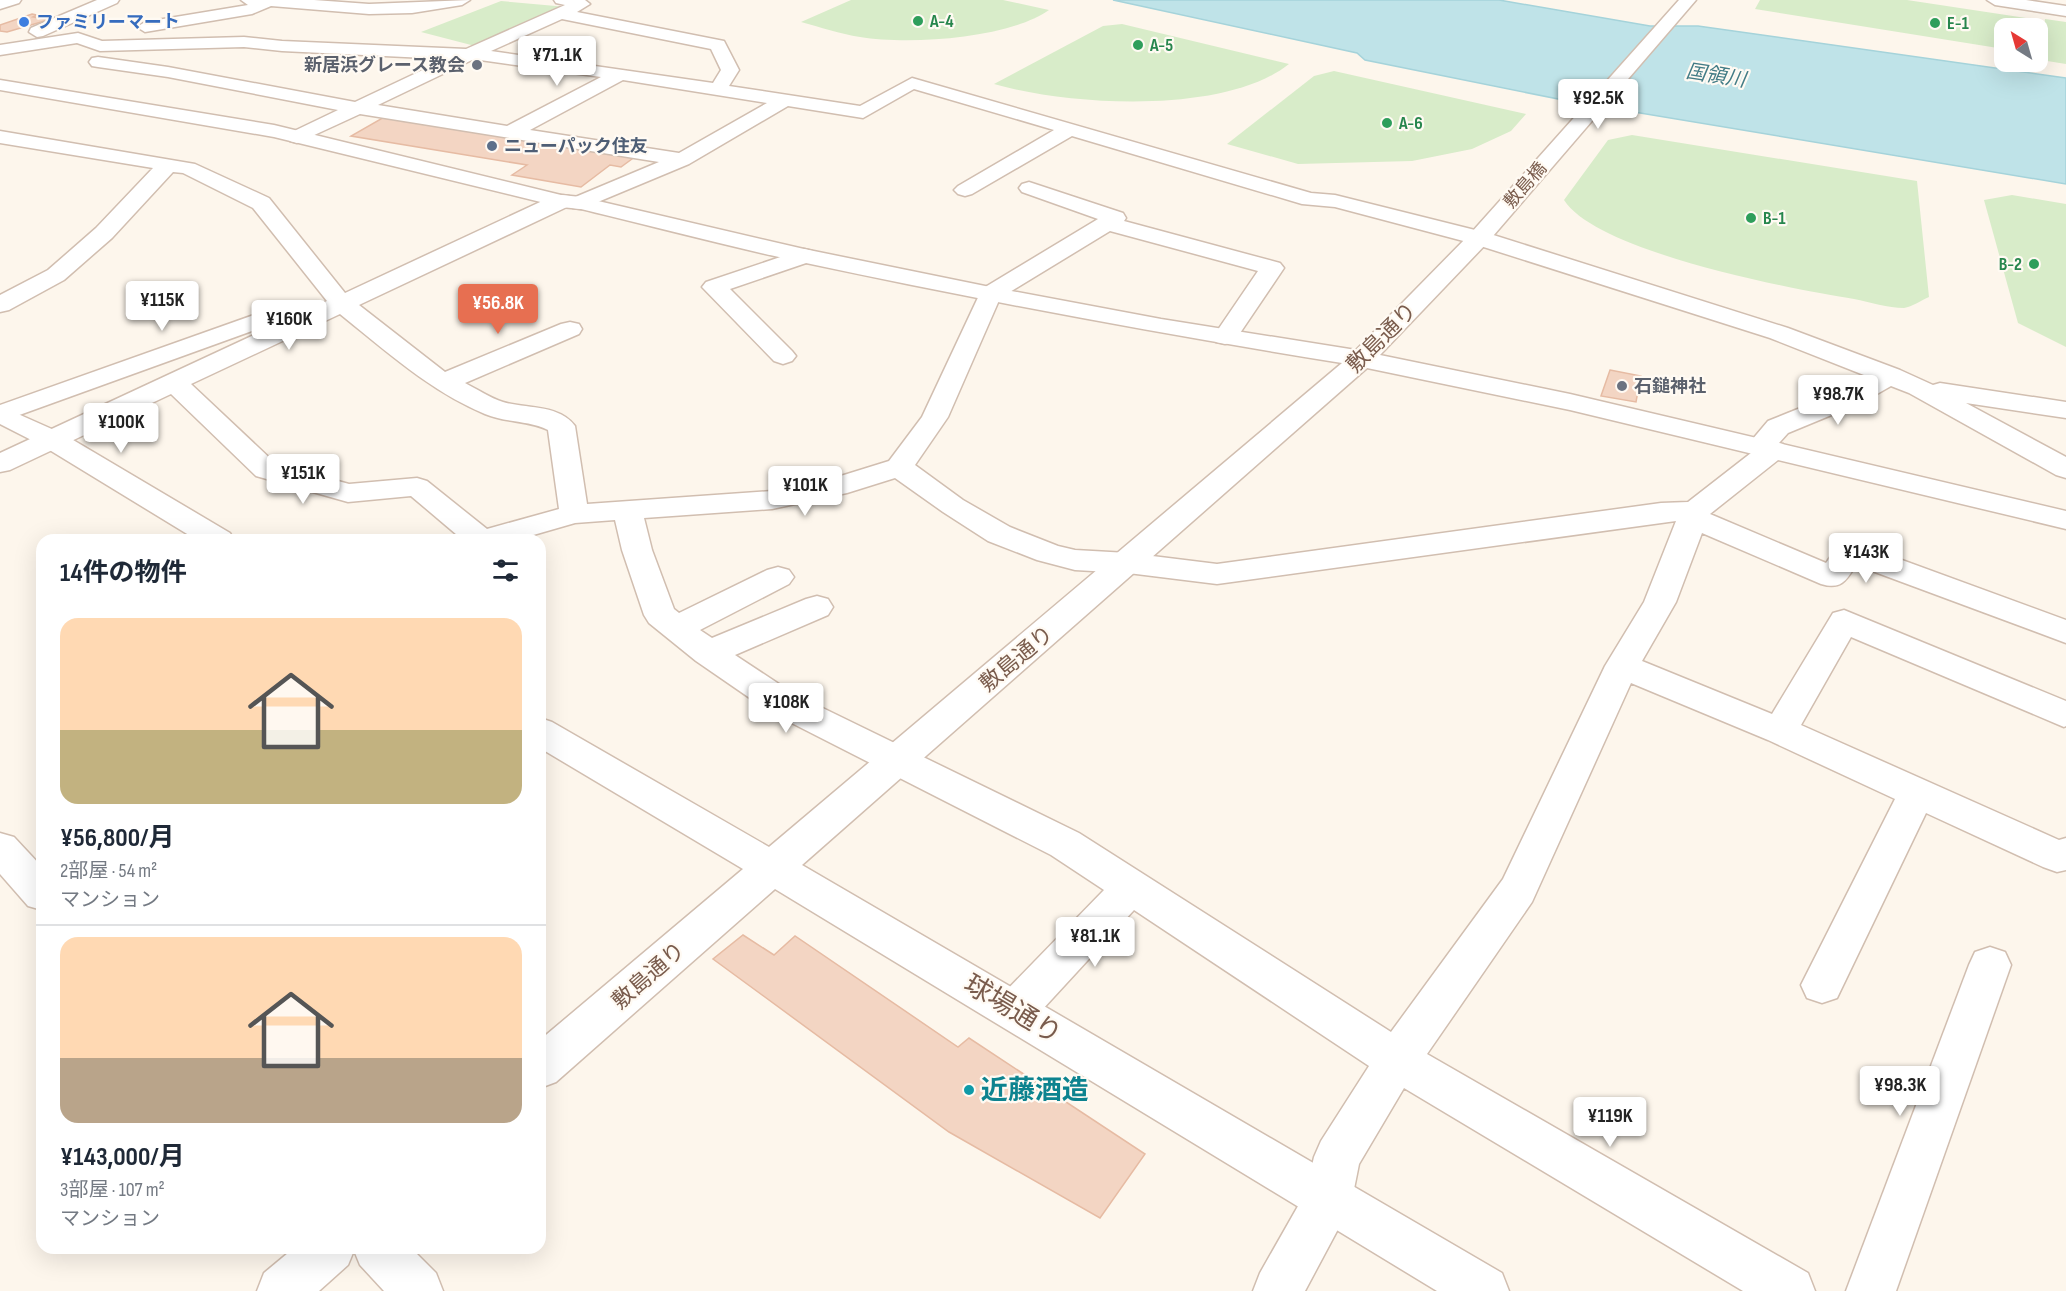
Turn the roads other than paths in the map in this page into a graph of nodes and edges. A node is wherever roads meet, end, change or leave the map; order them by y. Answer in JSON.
{"nodes":[{"id":1,"x":13,"y":0,"type":"edge"},
{"id":2,"x":111,"y":0,"type":"edge"},
{"id":3,"x":249,"y":0,"type":"edge"},
{"id":4,"x":407,"y":0,"type":"edge"},
{"id":5,"x":462,"y":0,"type":"edge"},
{"id":6,"x":1688,"y":0,"type":"edge"},
{"id":7,"x":1995,"y":0,"type":"edge"},
{"id":8,"x":271,"y":1,"type":"edge"},
{"id":9,"x":0,"y":4,"type":"edge"},
{"id":10,"x":561,"y":7,"type":"edge"},
{"id":11,"x":376,"y":8,"type":"junction"},
{"id":12,"x":2066,"y":11,"type":"edge"},
{"id":13,"x":339,"y":23,"type":"dead end"},
{"id":14,"x":389,"y":27,"type":"dead end"},
{"id":15,"x":320,"y":33,"type":"dead end"},
{"id":16,"x":419,"y":36,"type":"dead end"},
{"id":17,"x":78,"y":38,"type":"junction"},
{"id":18,"x":290,"y":47,"type":"junction"},
{"id":19,"x":6,"y":49,"type":"edge"},
{"id":20,"x":470,"y":54,"type":"junction"},
{"id":21,"x":620,"y":74,"type":"junction"},
{"id":22,"x":0,"y":85,"type":"edge"},
{"id":23,"x":718,"y":89,"type":"junction"},
{"id":24,"x":785,"y":100,"type":"junction"},
{"id":25,"x":358,"y":108,"type":"junction"},
{"id":26,"x":1070,"y":129,"type":"junction"},
{"id":27,"x":511,"y":132,"type":"junction"},
{"id":28,"x":0,"y":137,"type":"edge"},
{"id":29,"x":297,"y":137,"type":"junction"},
{"id":30,"x":682,"y":160,"type":"junction"},
{"id":31,"x":168,"y":165,"type":"junction"},
{"id":32,"x":1029,"y":188,"type":"dead end"},
{"id":33,"x":964,"y":190,"type":"dead end"},
{"id":34,"x":1310,"y":199,"type":"junction"},
{"id":35,"x":571,"y":202,"type":"junction"},
{"id":36,"x":1107,"y":223,"type":"junction"},
{"id":37,"x":1480,"y":237,"type":"junction"},
{"id":38,"x":1439,"y":240,"type":"dead end"},
{"id":39,"x":804,"y":256,"type":"junction"},
{"id":40,"x":990,"y":294,"type":"junction"},
{"id":41,"x":338,"y":301,"type":"junction"},
{"id":42,"x":0,"y":305,"type":"edge"},
{"id":43,"x":570,"y":329,"type":"dead end"},
{"id":44,"x":1225,"y":337,"type":"junction"},
{"id":45,"x":783,"y":356,"type":"dead end"},
{"id":46,"x":1362,"y":359,"type":"junction"},
{"id":47,"x":1892,"y":375,"type":"junction"},
{"id":48,"x":174,"y":382,"type":"junction"},
{"id":49,"x":444,"y":382,"type":"junction"},
{"id":50,"x":1918,"y":387,"type":"junction"},
{"id":51,"x":0,"y":414,"type":"edge"},
{"id":52,"x":2063,"y":417,"type":"edge"},
{"id":53,"x":52,"y":440,"type":"junction"},
{"id":54,"x":1766,"y":449,"type":"junction"},
{"id":55,"x":0,"y":464,"type":"edge"},
{"id":56,"x":899,"y":467,"type":"junction"},
{"id":57,"x":2066,"y":470,"type":"edge"},
{"id":58,"x":627,"y":510,"type":"junction"},
{"id":59,"x":574,"y":514,"type":"junction"},
{"id":60,"x":1694,"y":515,"type":"junction"},
{"id":61,"x":2066,"y":520,"type":"edge"},
{"id":62,"x":209,"y":534,"type":"edge"},
{"id":63,"x":475,"y":534,"type":"edge"},
{"id":64,"x":503,"y":534,"type":"edge"},
{"id":65,"x":1128,"y":563,"type":"junction"},
{"id":66,"x":778,"y":577,"type":"dead end"},
{"id":67,"x":817,"y":607,"type":"dead end"},
{"id":68,"x":676,"y":628,"type":"junction"},
{"id":69,"x":2066,"y":632,"type":"edge"},
{"id":70,"x":708,"y":653,"type":"junction"},
{"id":71,"x":1622,"y":666,"type":"junction"},
{"id":72,"x":2064,"y":714,"type":"dead end"},
{"id":73,"x":1780,"y":731,"type":"junction"},
{"id":74,"x":546,"y":735,"type":"edge"},
{"id":75,"x":897,"y":759,"type":"junction"},
{"id":76,"x":1917,"y":793,"type":"junction"},
{"id":77,"x":2066,"y":854,"type":"edge"},
{"id":78,"x":773,"y":867,"type":"junction"},
{"id":79,"x":1132,"y":886,"type":"junction"},
{"id":80,"x":1990,"y":965,"type":"dead end"},
{"id":81,"x":1822,"y":985,"type":"dead end"},
{"id":82,"x":1015,"y":1010,"type":"junction"},
{"id":83,"x":1397,"y":1060,"type":"junction"},
{"id":84,"x":546,"y":1063,"type":"edge"},
{"id":85,"x":1328,"y":1199,"type":"junction"},
{"id":86,"x":324,"y":1254,"type":"edge"},
{"id":87,"x":383,"y":1254,"type":"edge"},
{"id":88,"x":282,"y":1291,"type":"edge"},
{"id":89,"x":418,"y":1291,"type":"edge"},
{"id":90,"x":1278,"y":1291,"type":"edge"},
{"id":91,"x":1484,"y":1291,"type":"edge"},
{"id":92,"x":1790,"y":1291,"type":"edge"},
{"id":93,"x":1871,"y":1291,"type":"edge"}],
"edges":[{"from":1,"to":9,"type":"street"},
{"from":2,"to":19,"type":"street"},
{"from":3,"to":8,"type":"street"},
{"from":4,"to":11,"type":"street"},
{"from":5,"to":11,"type":"street"},
{"from":6,"to":37,"type":"street","name":"敷島橋"},
{"from":7,"to":12,"type":"street"},
{"from":8,"to":11,"type":"street"},
{"from":8,"to":17,"type":"street"},
{"from":10,"to":20,"type":"street"},
{"from":10,"to":23,"type":"street"},
{"from":11,"to":13,"type":"street"},
{"from":11,"to":14,"type":"street"},
{"from":15,"to":18,"type":"street"},
{"from":16,"to":20,"type":"street"},
{"from":17,"to":18,"type":"street"},
{"from":17,"to":19,"type":"street"},
{"from":18,"to":20,"type":"street"},
{"from":19,"to":25,"type":"street"},
{"from":20,"to":21,"type":"street"},
{"from":20,"to":25,"type":"street"},
{"from":21,"to":23,"type":"street"},
{"from":21,"to":27,"type":"street"},
{"from":22,"to":29,"type":"street"},
{"from":23,"to":24,"type":"street"},
{"from":24,"to":26,"type":"street"},
{"from":24,"to":30,"type":"street"},
{"from":25,"to":27,"type":"street"},
{"from":25,"to":29,"type":"street"},
{"from":26,"to":33,"type":"street"},
{"from":26,"to":34,"type":"street"},
{"from":27,"to":30,"type":"street"},
{"from":28,"to":31,"type":"street"},
{"from":29,"to":35,"type":"street"},
{"from":30,"to":35,"type":"street"},
{"from":31,"to":41,"type":"street"},
{"from":31,"to":42,"type":"street"},
{"from":32,"to":36,"type":"street"},
{"from":34,"to":37,"type":"street"},
{"from":34,"to":38,"type":"street"},
{"from":35,"to":39,"type":"street"},
{"from":35,"to":41,"type":"street"},
{"from":36,"to":40,"type":"street"},
{"from":36,"to":44,"type":"street"},
{"from":37,"to":46,"type":"street","name":"敷島通り"},
{"from":37,"to":47,"type":"street"},
{"from":39,"to":40,"type":"street"},
{"from":39,"to":45,"type":"street"},
{"from":40,"to":44,"type":"street"},
{"from":40,"to":56,"type":"street"},
{"from":41,"to":48,"type":"street"},
{"from":41,"to":49,"type":"street"},
{"from":41,"to":51,"type":"street"},
{"from":43,"to":49,"type":"street"},
{"from":44,"to":46,"type":"street"},
{"from":46,"to":54,"type":"street"},
{"from":46,"to":65,"type":"street","name":"敷島通り"},
{"from":47,"to":50,"type":"street"},
{"from":47,"to":54,"type":"street"},
{"from":48,"to":53,"type":"street"},
{"from":48,"to":63,"type":"street"},
{"from":49,"to":59,"type":"street"},
{"from":50,"to":52,"type":"street"},
{"from":50,"to":57,"type":"street"},
{"from":51,"to":53,"type":"street"},
{"from":53,"to":55,"type":"street"},
{"from":53,"to":62,"type":"street"},
{"from":54,"to":60,"type":"street"},
{"from":54,"to":61,"type":"street"},
{"from":56,"to":58,"type":"street"},
{"from":56,"to":65,"type":"street"},
{"from":58,"to":59,"type":"street"},
{"from":58,"to":68,"type":"street"},
{"from":59,"to":64,"type":"street"},
{"from":60,"to":65,"type":"street"},
{"from":60,"to":69,"type":"street"},
{"from":60,"to":71,"type":"street"},
{"from":65,"to":75,"type":"street","name":"敷島通り"},
{"from":66,"to":68,"type":"street"},
{"from":67,"to":70,"type":"street"},
{"from":68,"to":70,"type":"street"},
{"from":70,"to":75,"type":"street"},
{"from":71,"to":73,"type":"street"},
{"from":71,"to":83,"type":"street"},
{"from":72,"to":73,"type":"street"},
{"from":73,"to":76,"type":"street"},
{"from":74,"to":78,"type":"street","name":"球場通り"},
{"from":75,"to":78,"type":"street","name":"敷島通り"},
{"from":75,"to":79,"type":"street"},
{"from":76,"to":77,"type":"street"},
{"from":76,"to":81,"type":"street"},
{"from":78,"to":82,"type":"street","name":"球場通り"},
{"from":78,"to":84,"type":"street","name":"敷島通り"},
{"from":79,"to":82,"type":"street"},
{"from":79,"to":83,"type":"street"},
{"from":80,"to":93,"type":"street"},
{"from":82,"to":85,"type":"street","name":"球場通り"},
{"from":83,"to":85,"type":"street"},
{"from":83,"to":92,"type":"street"},
{"from":85,"to":90,"type":"street"},
{"from":85,"to":91,"type":"street","name":"球場通り"},
{"from":86,"to":88,"type":"street"},
{"from":87,"to":89,"type":"street"}]}
